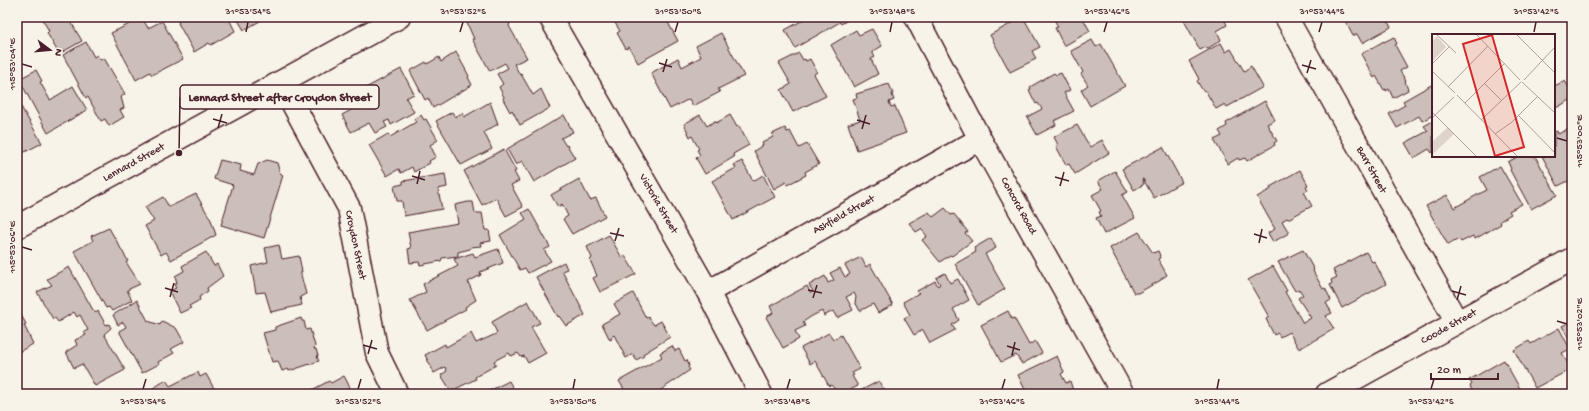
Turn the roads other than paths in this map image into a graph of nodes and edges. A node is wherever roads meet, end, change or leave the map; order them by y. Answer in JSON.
{"nodes":[{"id":1,"x":399,"y":17,"type":"edge"},
{"id":2,"x":550,"y":17,"type":"edge"},
{"id":3,"x":916,"y":17,"type":"edge"},
{"id":4,"x":1286,"y":17,"type":"edge"},
{"id":5,"x":281,"y":82,"type":"junction"},
{"id":6,"x":980,"y":138,"type":"junction"},
{"id":7,"x":17,"y":228,"type":"edge"},
{"id":8,"x":1572,"y":259,"type":"edge"},
{"id":9,"x":708,"y":292,"type":"junction"},
{"id":10,"x":1457,"y":322,"type":"junction"},
{"id":11,"x":397,"y":394,"type":"edge"},
{"id":12,"x":761,"y":394,"type":"edge"},
{"id":13,"x":1123,"y":394,"type":"edge"},
{"id":14,"x":1327,"y":394,"type":"edge"}],
"edges":[{"from":1,"to":5,"type":"street","name":"Lennard Street"},
{"from":2,"to":9,"type":"street","name":"Victoria Street"},
{"from":3,"to":6,"type":"street","name":"Concord Road"},
{"from":4,"to":10,"type":"street","name":"Barr Street"},
{"from":5,"to":7,"type":"street","name":"Lennard Street"},
{"from":5,"to":11,"type":"street","name":"Croydon Street"},
{"from":6,"to":9,"type":"street","name":"Ashfield Street"},
{"from":6,"to":13,"type":"street","name":"Concord Road"},
{"from":8,"to":10,"type":"street","name":"Coode Street"},
{"from":9,"to":12,"type":"street","name":"Victoria Street"},
{"from":10,"to":14,"type":"street","name":"Coode Street"}]}
